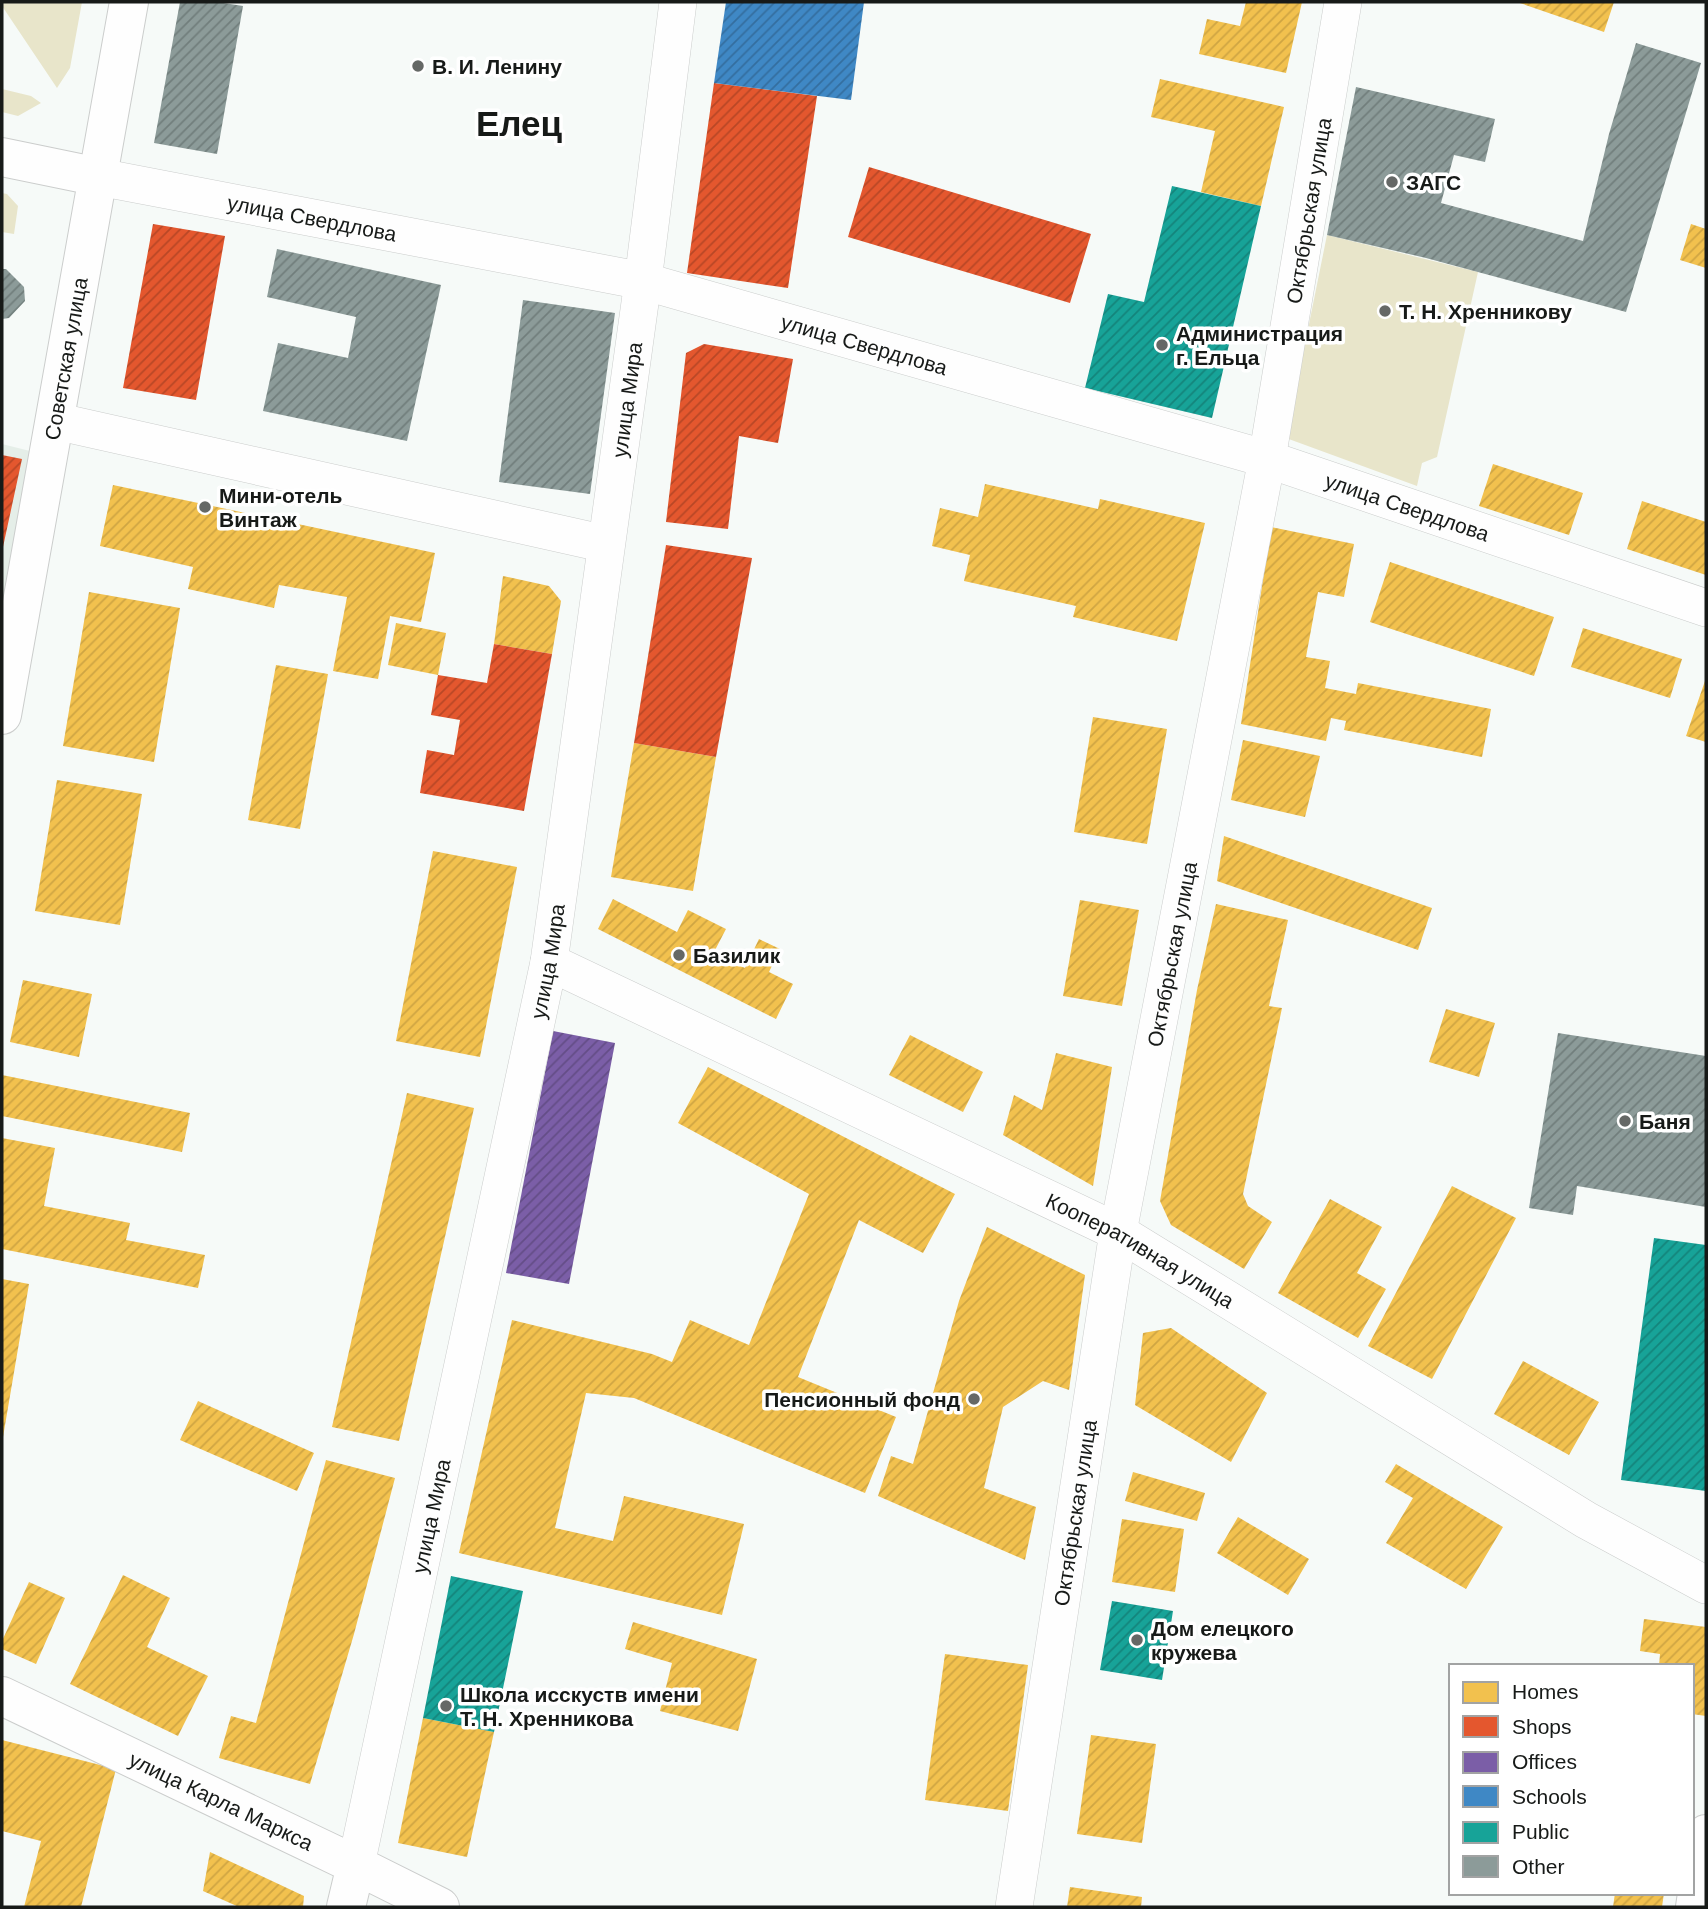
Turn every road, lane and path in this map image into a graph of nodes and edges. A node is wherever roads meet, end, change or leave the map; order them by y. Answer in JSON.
{"nodes":[{"id":1,"x":129,"y":2,"type":"edge"},
{"id":2,"x":678,"y":2,"type":"edge"},
{"id":3,"x":1343,"y":2,"type":"edge"},
{"id":4,"x":2,"y":157,"type":"edge"},
{"id":5,"x":99,"y":177,"type":"junction"},
{"id":6,"x":642,"y":281,"type":"junction"},
{"id":7,"x":55,"y":421,"type":"junction"},
{"id":8,"x":1267,"y":459,"type":"junction"},
{"id":9,"x":606,"y":544,"type":"junction"},
{"id":10,"x":1706,"y":608,"type":"edge"},
{"id":11,"x":2,"y":715,"type":"edge"},
{"id":12,"x":549,"y":962,"type":"junction"},
{"id":13,"x":1118,"y":1232,"type":"junction"},
{"id":14,"x":1706,"y":1585,"type":"edge"},
{"id":15,"x":2,"y":1696,"type":"edge"},
{"id":16,"x":1706,"y":1834,"type":"edge"},
{"id":17,"x":356,"y":1865,"type":"junction"},
{"id":18,"x":346,"y":1907,"type":"edge"},
{"id":19,"x":440,"y":1907,"type":"edge"},
{"id":20,"x":1014,"y":1907,"type":"edge"},
{"id":21,"x":1695,"y":1907,"type":"edge"}],
"edges":[{"from":1,"to":5,"type":"street","name":"Советская улица"},
{"from":2,"to":6,"type":"street","name":"улица Мира"},
{"from":3,"to":8,"type":"street","name":"Октябрьская улица"},
{"from":4,"to":5,"type":"street","name":"улица Свердлова"},
{"from":5,"to":6,"type":"street","name":"улица Свердлова"},
{"from":5,"to":7,"type":"street","name":"Советская улица"},
{"from":6,"to":8,"type":"street","name":"улица Свердлова"},
{"from":6,"to":9,"type":"street","name":"улица Мира"},
{"from":7,"to":9,"type":"street"},
{"from":7,"to":11,"type":"street","name":"Советская улица"},
{"from":8,"to":10,"type":"street","name":"улица Свердлова"},
{"from":8,"to":13,"type":"street","name":"Октябрьская улица"},
{"from":9,"to":12,"type":"street","name":"улица Мира"},
{"from":12,"to":13,"type":"street","name":"Кооперативная улица"},
{"from":12,"to":17,"type":"street","name":"улица Мира"},
{"from":13,"to":14,"type":"street","name":"Кооперативная улица"},
{"from":13,"to":20,"type":"street","name":"Октябрьская улица"},
{"from":15,"to":17,"type":"street","name":"улица Карла Маркса"},
{"from":16,"to":21,"type":"street"},
{"from":17,"to":18,"type":"street","name":"улица Мира"},
{"from":17,"to":19,"type":"street","name":"улица Карла Маркса"}]}
